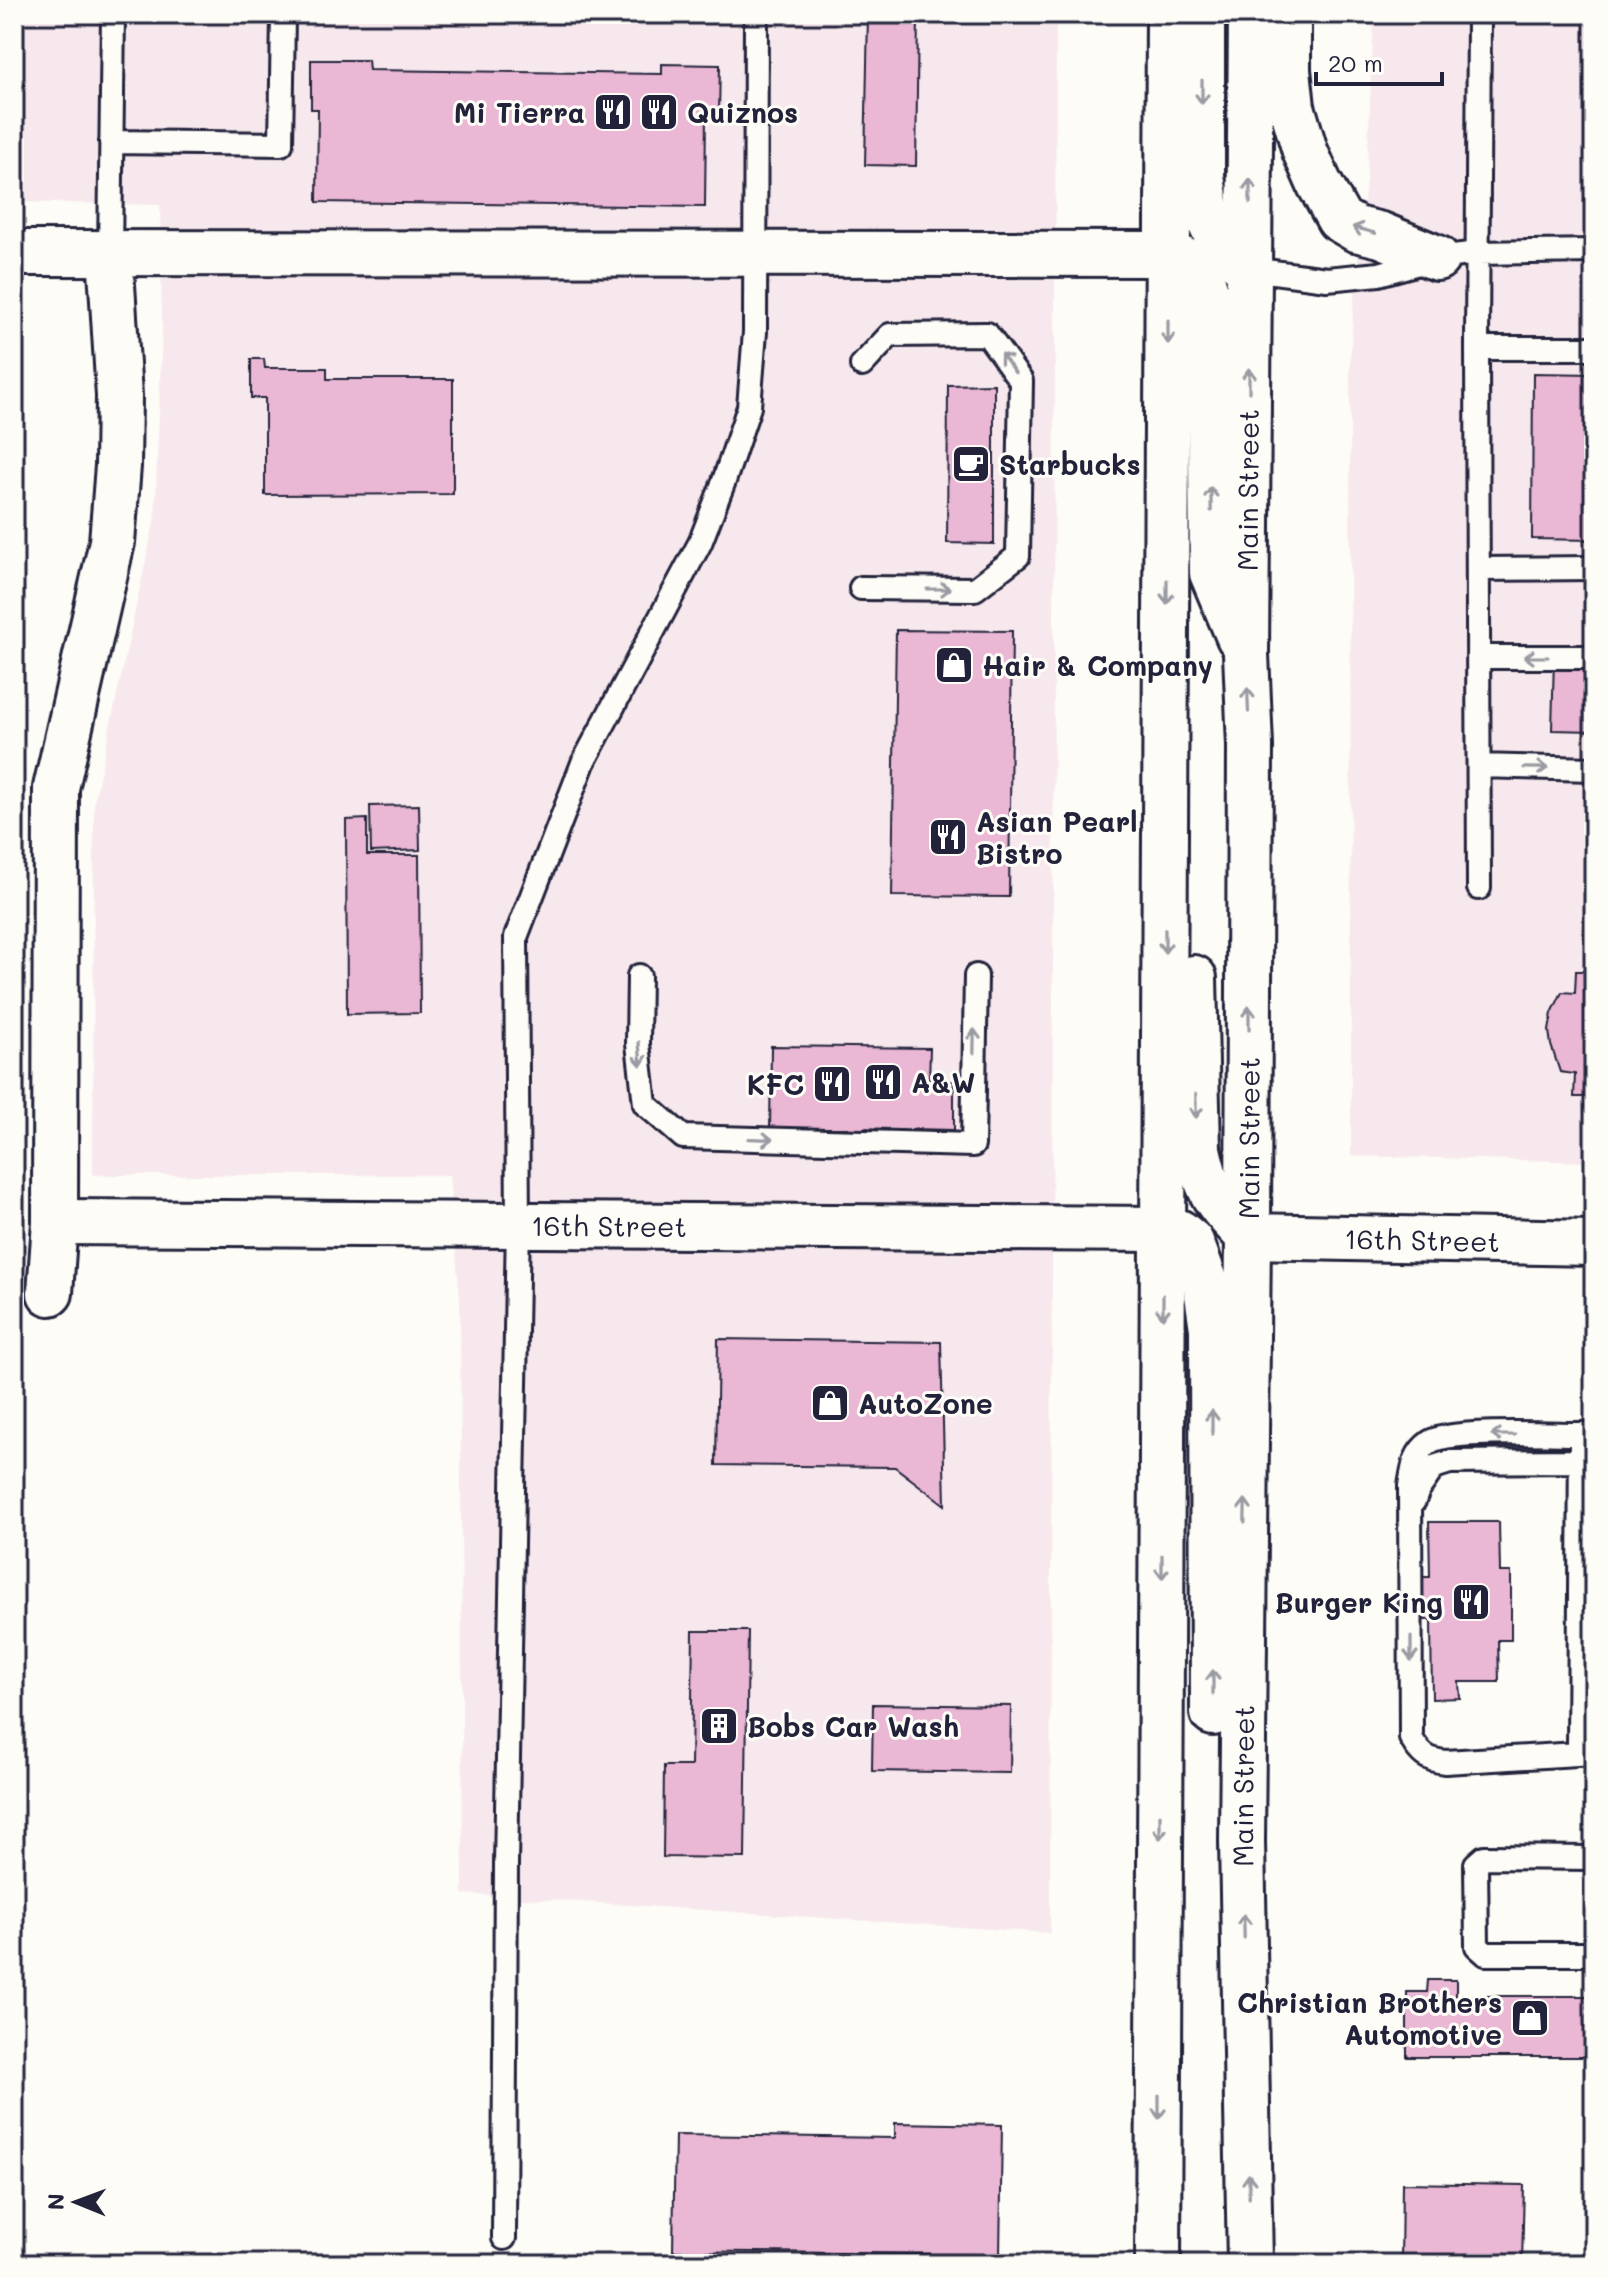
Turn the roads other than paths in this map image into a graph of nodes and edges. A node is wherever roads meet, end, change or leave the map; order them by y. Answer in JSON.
{"nodes":[{"id":1,"x":113,"y":14,"type":"edge"},
{"id":2,"x":756,"y":14,"type":"edge"},
{"id":3,"x":1169,"y":14,"type":"edge"},
{"id":4,"x":1202,"y":14,"type":"edge"},
{"id":5,"x":1251,"y":14,"type":"edge"},
{"id":6,"x":1288,"y":14,"type":"edge"},
{"id":7,"x":1479,"y":14,"type":"edge"},
{"id":8,"x":283,"y":16,"type":"dead end"},
{"id":9,"x":111,"y":142,"type":"junction"},
{"id":10,"x":1594,"y":251,"type":"edge"},
{"id":11,"x":14,"y":253,"type":"edge"},
{"id":12,"x":110,"y":253,"type":"junction"},
{"id":13,"x":755,"y":254,"type":"junction"},
{"id":14,"x":1168,"y":254,"type":"junction"},
{"id":15,"x":1457,"y":255,"type":"junction"},
{"id":16,"x":1250,"y":269,"type":"junction"},
{"id":17,"x":1477,"y":348,"type":"junction"},
{"id":18,"x":1594,"y":348,"type":"edge"},
{"id":19,"x":862,"y":365,"type":"dead end"},
{"id":20,"x":1594,"y":568,"type":"edge"},
{"id":21,"x":1479,"y":569,"type":"junction"},
{"id":22,"x":861,"y":588,"type":"dead end"},
{"id":23,"x":1246,"y":654,"type":"junction"},
{"id":24,"x":1479,"y":657,"type":"junction"},
{"id":25,"x":1594,"y":657,"type":"edge"},
{"id":26,"x":1479,"y":766,"type":"junction"},
{"id":27,"x":1594,"y":769,"type":"edge"},
{"id":28,"x":1166,"y":807,"type":"junction"},
{"id":29,"x":1479,"y":888,"type":"dead end"},
{"id":30,"x":639,"y":976,"type":"dead end"},
{"id":31,"x":976,"y":976,"type":"dead end"},
{"id":32,"x":55,"y":1222,"type":"junction"},
{"id":33,"x":518,"y":1224,"type":"junction"},
{"id":34,"x":1163,"y":1229,"type":"junction"},
{"id":35,"x":1248,"y":1236,"type":"junction"},
{"id":36,"x":1594,"y":1243,"type":"edge"},
{"id":37,"x":50,"y":1293,"type":"dead end"},
{"id":38,"x":1588,"y":1434,"type":"edge"},
{"id":39,"x":1580,"y":1461,"type":"junction"},
{"id":40,"x":1410,"y":1513,"type":"junction"},
{"id":41,"x":1586,"y":1752,"type":"edge"},
{"id":42,"x":1242,"y":1841,"type":"junction"},
{"id":43,"x":1594,"y":1858,"type":"edge"},
{"id":44,"x":1594,"y":1954,"type":"edge"},
{"id":45,"x":504,"y":2238,"type":"dead end"},
{"id":46,"x":1158,"y":2264,"type":"edge"},
{"id":47,"x":1250,"y":2264,"type":"edge"}],
"edges":[{"from":1,"to":9,"type":"lane"},
{"from":2,"to":13,"type":"lane"},
{"from":3,"to":14,"type":"main road"},
{"from":4,"to":16,"type":"main road","one_way":true},
{"from":16,"to":5,"type":"main road","name":"Main Street","one_way":true},
{"from":15,"to":6,"type":"main road","one_way":true},
{"from":7,"to":15,"type":"lane"},
{"from":8,"to":9,"type":"lane"},
{"from":9,"to":12,"type":"lane"},
{"from":10,"to":15,"type":"lane"},
{"from":11,"to":12,"type":"main road"},
{"from":12,"to":13,"type":"main road"},
{"from":12,"to":32,"type":"main road"},
{"from":13,"to":14,"type":"main road"},
{"from":13,"to":33,"type":"lane"},
{"from":23,"to":14,"type":"main road","one_way":true},
{"from":14,"to":28,"type":"main road","one_way":true},
{"from":15,"to":16,"type":"lane"},
{"from":15,"to":17,"type":"lane"},
{"from":23,"to":16,"type":"main road","name":"Main Street","one_way":true},
{"from":17,"to":18,"type":"lane"},
{"from":17,"to":21,"type":"lane"},
{"from":22,"to":19,"type":"lane","one_way":true},
{"from":20,"to":21,"type":"lane"},
{"from":21,"to":24,"type":"lane"},
{"from":35,"to":23,"type":"main road","name":"Main Street","one_way":true},
{"from":25,"to":24,"type":"lane","one_way":true},
{"from":24,"to":26,"type":"lane"},
{"from":26,"to":27,"type":"lane","one_way":true},
{"from":26,"to":29,"type":"lane"},
{"from":28,"to":34,"type":"main road","one_way":true},
{"from":28,"to":35,"type":"main road","one_way":true},
{"from":30,"to":31,"type":"lane","one_way":true},
{"from":32,"to":33,"type":"main road","name":"16th Street"},
{"from":32,"to":37,"type":"main road"},
{"from":33,"to":34,"type":"main road","name":"16th Street"},
{"from":33,"to":45,"type":"lane"},
{"from":42,"to":34,"type":"main road","one_way":true},
{"from":34,"to":46,"type":"main road","one_way":true},
{"from":35,"to":36,"type":"main road","name":"16th Street"},
{"from":42,"to":35,"type":"main road","name":"Main Street","one_way":true},
{"from":38,"to":39,"type":"lane"},
{"from":38,"to":40,"type":"lane","one_way":true},
{"from":39,"to":40,"type":"lane"},
{"from":39,"to":41,"type":"lane"},
{"from":40,"to":41,"type":"lane","one_way":true},
{"from":47,"to":42,"type":"main road","name":"Main Street","one_way":true},
{"from":43,"to":44,"type":"lane"}]}
